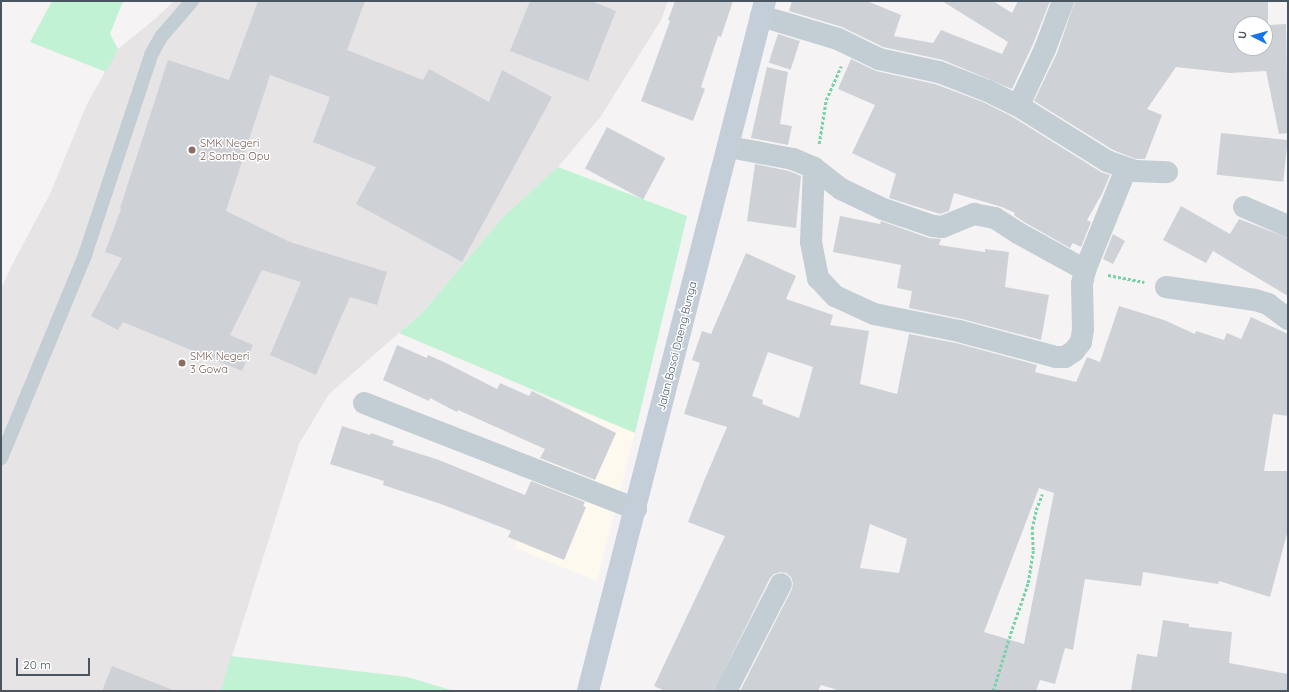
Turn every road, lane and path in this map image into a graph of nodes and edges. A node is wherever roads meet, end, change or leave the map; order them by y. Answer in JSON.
{"nodes":[{"id":1,"x":192,"y":1,"type":"edge"},
{"id":2,"x":1062,"y":1,"type":"edge"},
{"id":3,"x":763,"y":8,"type":"edge"},
{"id":4,"x":852,"y":46,"type":"junction"},
{"id":5,"x":1017,"y":106,"type":"junction"},
{"id":6,"x":729,"y":147,"type":"junction"},
{"id":7,"x":814,"y":168,"type":"junction"},
{"id":8,"x":1126,"y":169,"type":"junction"},
{"id":9,"x":1167,"y":172,"type":"dead end"},
{"id":10,"x":1244,"y":207,"type":"dead end"},
{"id":11,"x":1288,"y":226,"type":"edge"},
{"id":12,"x":1085,"y":270,"type":"junction"},
{"id":13,"x":1166,"y":287,"type":"joint"},
{"id":14,"x":1288,"y":318,"type":"edge"},
{"id":15,"x":364,"y":403,"type":"dead end"},
{"id":16,"x":1,"y":458,"type":"edge"},
{"id":17,"x":1042,"y":494,"type":"dead end"},
{"id":18,"x":636,"y":509,"type":"junction"},
{"id":19,"x":781,"y":584,"type":"dead end"},
{"id":20,"x":588,"y":691,"type":"edge"},
{"id":21,"x":726,"y":691,"type":"edge"},
{"id":22,"x":993,"y":691,"type":"edge"}],
"edges":[{"from":1,"to":16,"type":"lane"},
{"from":2,"to":5,"type":"street"},
{"from":3,"to":4,"type":"street"},
{"from":3,"to":6,"type":"street","name":"Jalan Basoi Daeng Bunga"},
{"from":4,"to":5,"type":"street"},
{"from":4,"to":7,"type":"path"},
{"from":5,"to":8,"type":"street"},
{"from":6,"to":7,"type":"street"},
{"from":6,"to":18,"type":"street","name":"Jalan Basoi Daeng Bunga"},
{"from":7,"to":12,"type":"street"},
{"from":7,"to":12,"type":"street"},
{"from":8,"to":9,"type":"street"},
{"from":8,"to":12,"type":"street"},
{"from":10,"to":11,"type":"street"},
{"from":12,"to":13,"type":"path"},
{"from":13,"to":14,"type":"street"},
{"from":15,"to":18,"type":"street"},
{"from":17,"to":22,"type":"path"},
{"from":18,"to":20,"type":"street","name":"Jalan Basoi Daeng Bunga"},
{"from":19,"to":21,"type":"street"}]}
